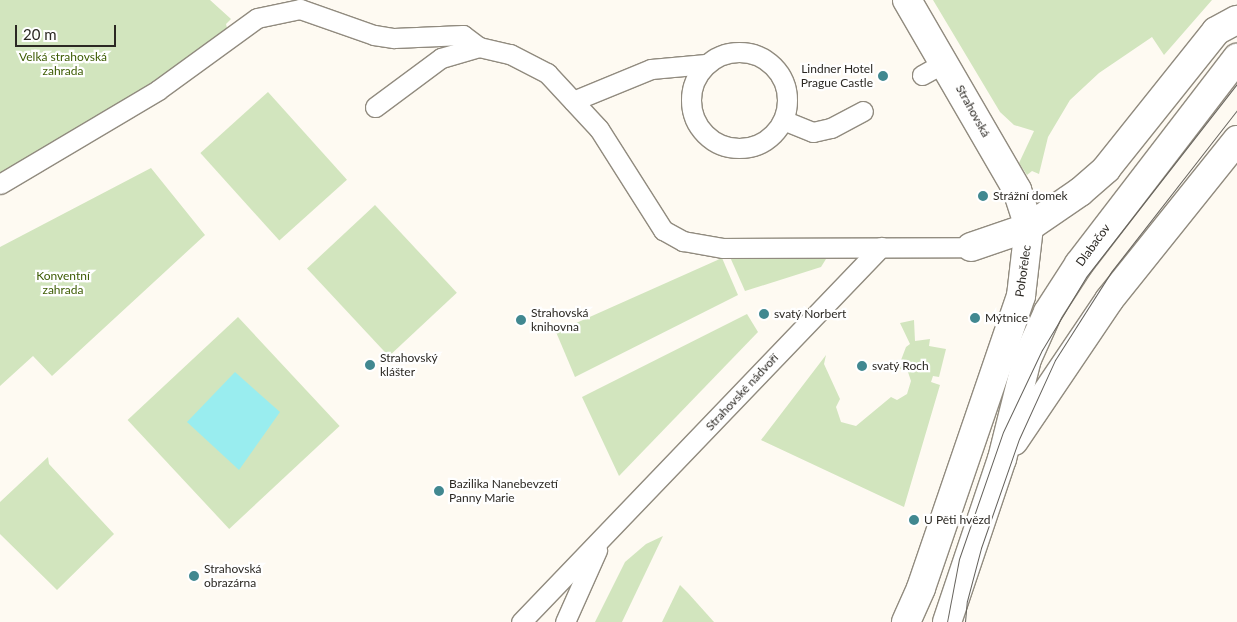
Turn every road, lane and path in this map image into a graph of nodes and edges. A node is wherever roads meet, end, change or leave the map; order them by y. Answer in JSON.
{"nodes":[{"id":1,"x":907,"y":0,"type":"edge"},
{"id":2,"x":1237,"y":20,"type":"edge"},
{"id":3,"x":479,"y":47,"type":"junction"},
{"id":4,"x":1237,"y":58,"type":"edge"},
{"id":5,"x":706,"y":64,"type":"junction"},
{"id":6,"x":573,"y":101,"type":"junction"},
{"id":7,"x":375,"y":107,"type":"dead end"},
{"id":8,"x":863,"y":111,"type":"dead end"},
{"id":9,"x":784,"y":120,"type":"junction"},
{"id":10,"x":1237,"y":140,"type":"edge"},
{"id":11,"x":0,"y":184,"type":"edge"},
{"id":12,"x":1029,"y":227,"type":"junction"},
{"id":13,"x":881,"y":247,"type":"junction"},
{"id":14,"x":966,"y":247,"type":"joint"},
{"id":15,"x":1002,"y":459,"type":"junction"},
{"id":16,"x":603,"y":537,"type":"junction"},
{"id":17,"x":964,"y":572,"type":"junction"},
{"id":18,"x":521,"y":622,"type":"edge"},
{"id":19,"x":565,"y":622,"type":"edge"},
{"id":20,"x":906,"y":622,"type":"edge"},
{"id":21,"x":947,"y":622,"type":"edge"},
{"id":22,"x":967,"y":622,"type":"edge"}],
"edges":[{"from":1,"to":12,"type":"main road","name":"Strahovská"},
{"from":2,"to":12,"type":"main road","name":"Pohořelec"},
{"from":3,"to":6,"type":"lane"},
{"from":3,"to":7,"type":"lane"},
{"from":3,"to":11,"type":"lane"},
{"from":4,"to":15,"type":"main road","name":"Dlabačov"},
{"from":5,"to":6,"type":"lane"},
{"from":5,"to":9,"type":"lane"},
{"from":5,"to":9,"type":"lane"},
{"from":6,"to":13,"type":"lane"},
{"from":8,"to":9,"type":"lane"},
{"from":10,"to":15,"type":"main road","name":"Dlabačov"},
{"from":12,"to":14,"type":"main road"},
{"from":12,"to":20,"type":"main road","name":"Pohořelec"},
{"from":13,"to":14,"type":"lane"},
{"from":13,"to":16,"type":"lane","name":"Strahovské nádvoří"},
{"from":15,"to":17,"type":"main road","name":"Dlabačov"},
{"from":16,"to":18,"type":"lane","name":"Strahovské nádvoří"},
{"from":16,"to":19,"type":"lane","name":"Strahovské nádvoří"},
{"from":17,"to":21,"type":"main road","name":"Dlabačov"},
{"from":17,"to":22,"type":"main road"}]}
